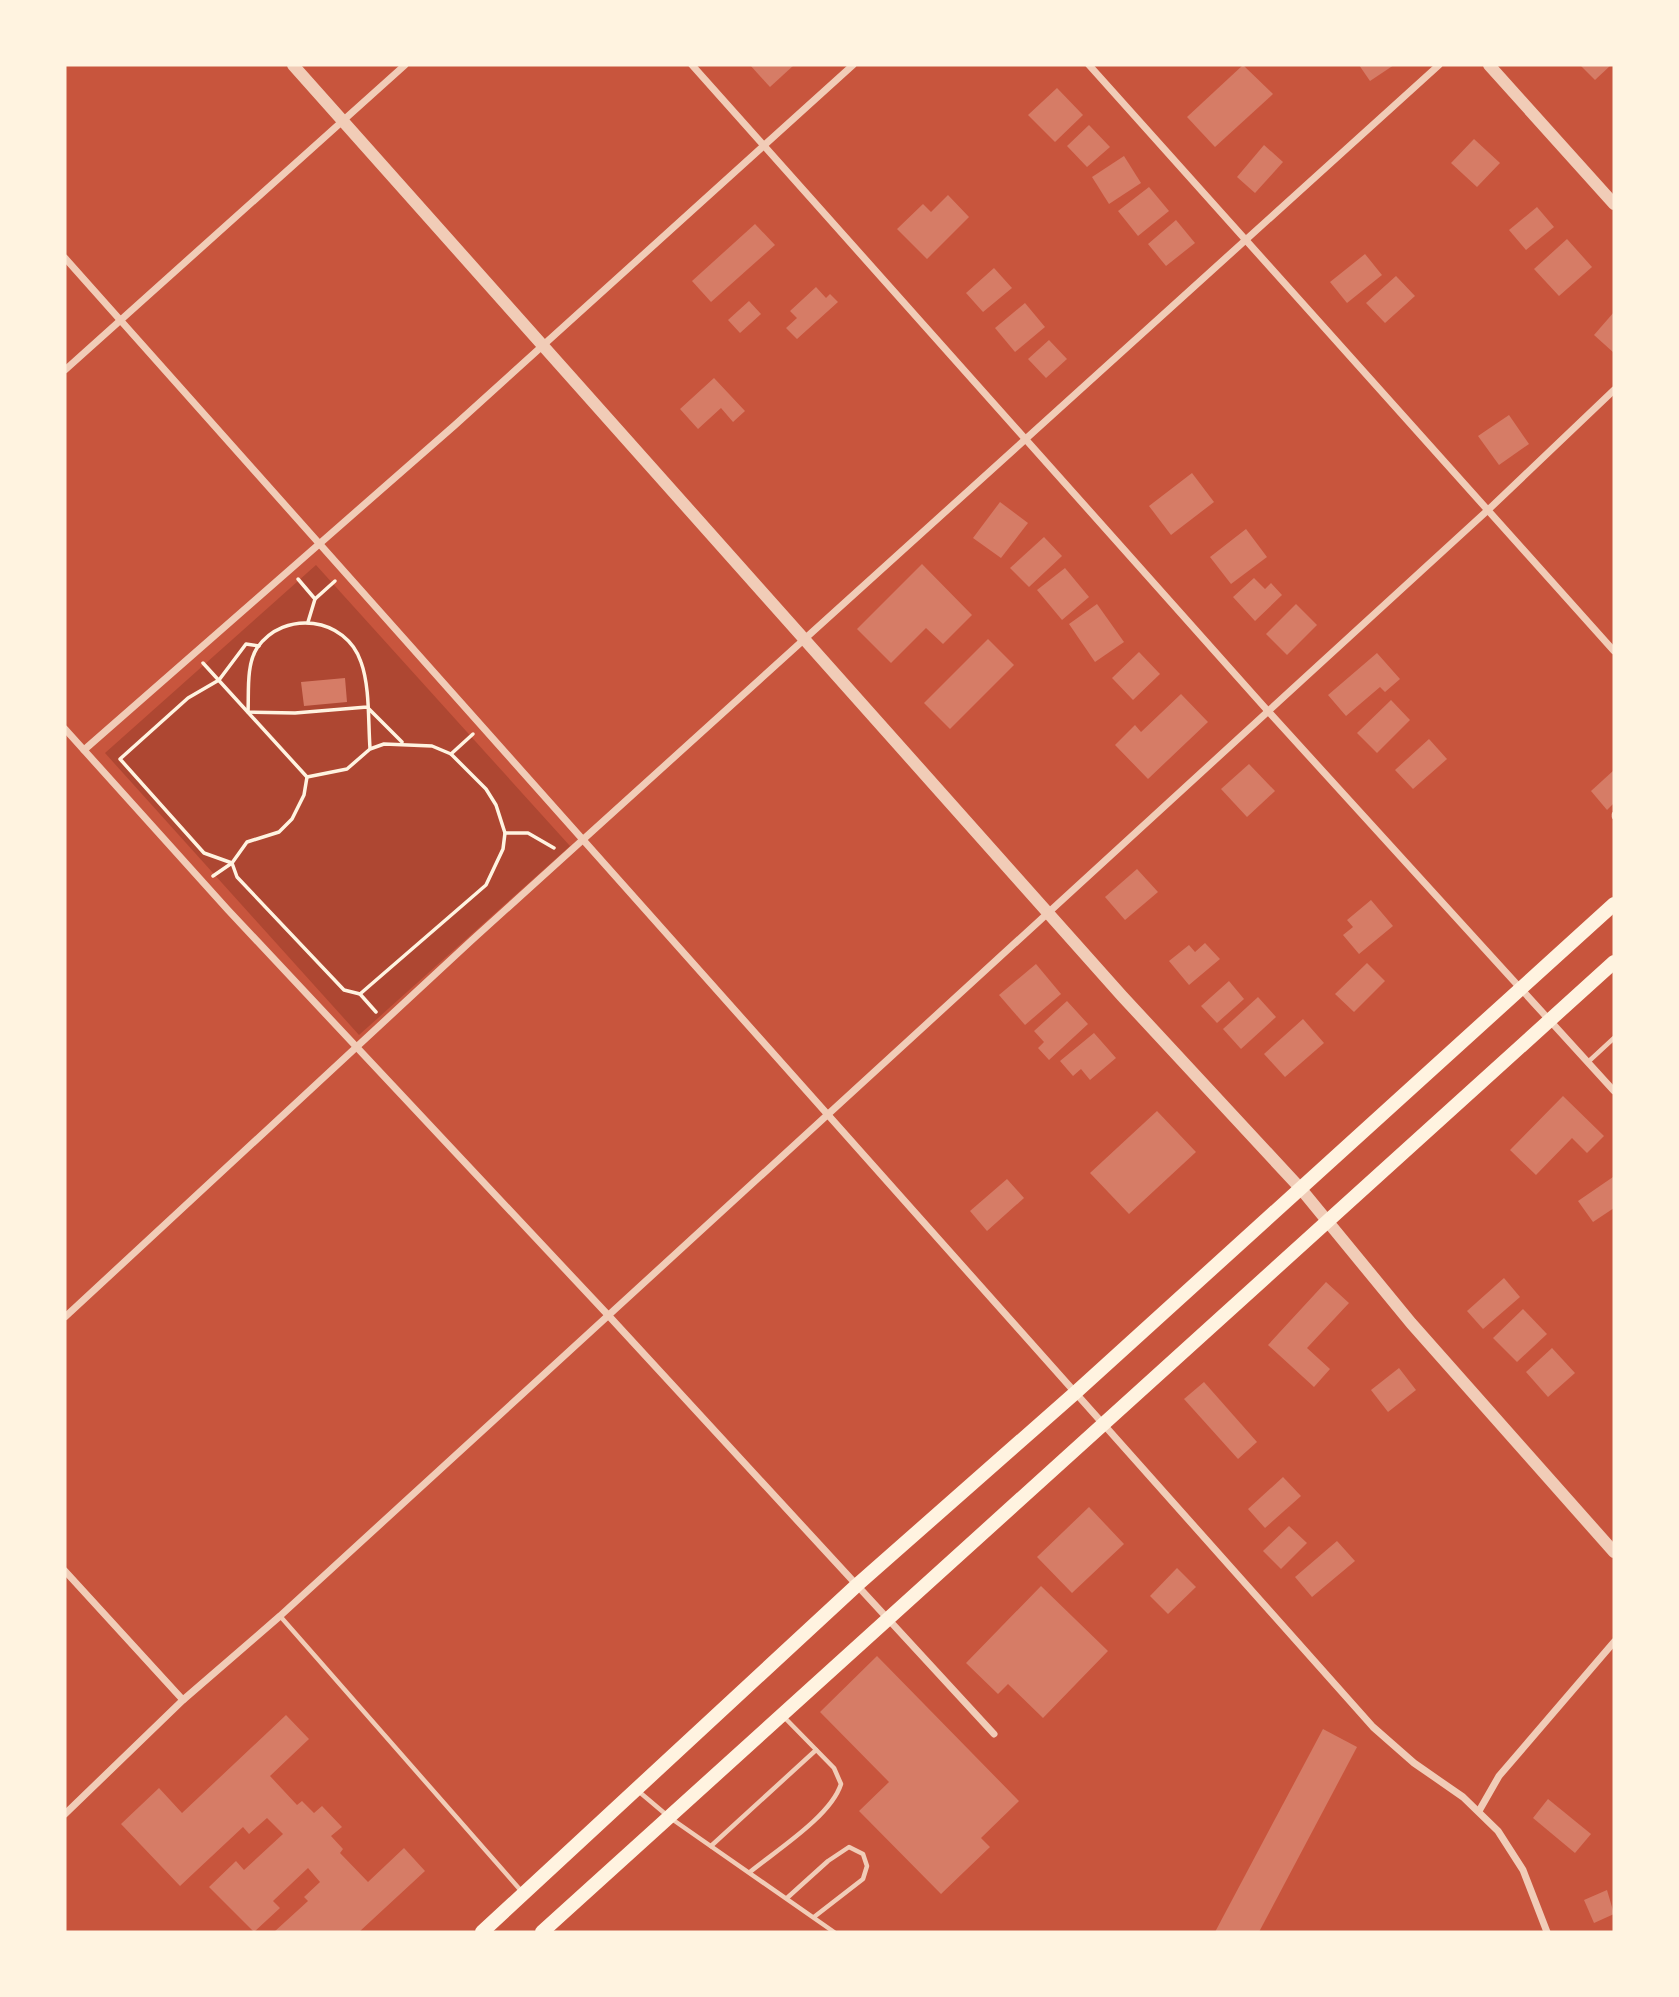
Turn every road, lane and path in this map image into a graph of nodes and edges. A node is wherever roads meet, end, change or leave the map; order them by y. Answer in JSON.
{"nodes":[{"id":1,"x":293,"y":65,"type":"edge"},
{"id":2,"x":405,"y":65,"type":"edge"},
{"id":3,"x":692,"y":65,"type":"edge"},
{"id":4,"x":853,"y":65,"type":"edge"},
{"id":5,"x":1089,"y":65,"type":"edge"},
{"id":6,"x":1439,"y":65,"type":"edge"},
{"id":7,"x":1489,"y":65,"type":"edge"},
{"id":8,"x":343,"y":121,"type":"junction"},
{"id":9,"x":764,"y":145,"type":"junction"},
{"id":10,"x":1614,"y":204,"type":"edge"},
{"id":11,"x":1246,"y":240,"type":"junction"},
{"id":12,"x":65,"y":258,"type":"edge"},
{"id":13,"x":121,"y":321,"type":"junction"},
{"id":14,"x":543,"y":346,"type":"junction"},
{"id":15,"x":65,"y":370,"type":"edge"},
{"id":16,"x":1614,"y":390,"type":"edge"},
{"id":17,"x":1027,"y":440,"type":"junction"},
{"id":18,"x":1488,"y":510,"type":"junction"},
{"id":19,"x":319,"y":544,"type":"junction"},
{"id":20,"x":289,"y":570,"type":"junction"},
{"id":21,"x":345,"y":573,"type":"junction"},
{"id":22,"x":315,"y":598,"type":"junction"},
{"id":23,"x":308,"y":622,"type":"junction"},
{"id":24,"x":805,"y":640,"type":"junction"},
{"id":25,"x":259,"y":646,"type":"junction"},
{"id":26,"x":1614,"y":651,"type":"edge"},
{"id":27,"x":194,"y":653,"type":"junction"},
{"id":28,"x":219,"y":680,"type":"junction"},
{"id":29,"x":367,"y":707,"type":"junction"},
{"id":30,"x":1267,"y":710,"type":"junction"},
{"id":31,"x":248,"y":712,"type":"junction"},
{"id":32,"x":480,"y":726,"type":"junction"},
{"id":33,"x":65,"y":729,"type":"edge"},
{"id":34,"x":402,"y":743,"type":"junction"},
{"id":35,"x":370,"y":749,"type":"junction"},
{"id":36,"x":84,"y":750,"type":"junction"},
{"id":37,"x":451,"y":754,"type":"junction"},
{"id":38,"x":307,"y":777,"type":"junction"},
{"id":39,"x":505,"y":833,"type":"junction"},
{"id":40,"x":582,"y":841,"type":"junction"},
{"id":41,"x":573,"y":849,"type":"junction"},
{"id":42,"x":232,"y":863,"type":"junction"},
{"id":43,"x":204,"y":883,"type":"junction"},
{"id":44,"x":1614,"y":904,"type":"edge"},
{"id":45,"x":1046,"y":912,"type":"junction"},
{"id":46,"x":1614,"y":961,"type":"edge"},
{"id":47,"x":1521,"y":989,"type":"junction"},
{"id":48,"x":360,"y":995,"type":"junction"},
{"id":49,"x":1550,"y":1020,"type":"junction"},
{"id":50,"x":384,"y":1021,"type":"junction"},
{"id":51,"x":1614,"y":1038,"type":"edge"},
{"id":52,"x":357,"y":1046,"type":"junction"},
{"id":53,"x":1588,"y":1062,"type":"junction"},
{"id":54,"x":1614,"y":1091,"type":"edge"},
{"id":55,"x":826,"y":1115,"type":"junction"},
{"id":56,"x":1301,"y":1189,"type":"junction"},
{"id":57,"x":1326,"y":1219,"type":"junction"},
{"id":58,"x":608,"y":1315,"type":"junction"},
{"id":59,"x":65,"y":1317,"type":"edge"},
{"id":60,"x":1075,"y":1393,"type":"junction"},
{"id":61,"x":1102,"y":1424,"type":"junction"},
{"id":62,"x":1614,"y":1552,"type":"edge"},
{"id":63,"x":65,"y":1571,"type":"edge"},
{"id":64,"x":858,"y":1585,"type":"junction"},
{"id":65,"x":280,"y":1616,"type":"junction"},
{"id":66,"x":887,"y":1620,"type":"junction"},
{"id":67,"x":1614,"y":1642,"type":"edge"},
{"id":68,"x":183,"y":1700,"type":"junction"},
{"id":69,"x":782,"y":1715,"type":"junction"},
{"id":70,"x":994,"y":1734,"type":"dead end"},
{"id":71,"x":816,"y":1750,"type":"junction"},
{"id":72,"x":636,"y":1789,"type":"junction"},
{"id":73,"x":1479,"y":1811,"type":"junction"},
{"id":74,"x":65,"y":1814,"type":"edge"},
{"id":75,"x":669,"y":1817,"type":"junction"},
{"id":76,"x":711,"y":1846,"type":"junction"},
{"id":77,"x":750,"y":1872,"type":"junction"},
{"id":78,"x":524,"y":1894,"type":"junction"},
{"id":79,"x":787,"y":1898,"type":"junction"},
{"id":80,"x":814,"y":1917,"type":"junction"},
{"id":81,"x":482,"y":1932,"type":"edge"},
{"id":82,"x":542,"y":1932,"type":"edge"},
{"id":83,"x":834,"y":1932,"type":"edge"},
{"id":84,"x":1547,"y":1932,"type":"edge"}],
"edges":[{"from":1,"to":8,"type":"street"},
{"from":2,"to":8,"type":"street"},
{"from":3,"to":9,"type":"street"},
{"from":4,"to":9,"type":"street"},
{"from":5,"to":11,"type":"street"},
{"from":6,"to":11,"type":"street"},
{"from":7,"to":10,"type":"street"},
{"from":8,"to":13,"type":"street"},
{"from":8,"to":14,"type":"street"},
{"from":9,"to":14,"type":"street"},
{"from":9,"to":17,"type":"street"},
{"from":11,"to":17,"type":"street"},
{"from":11,"to":18,"type":"street"},
{"from":12,"to":13,"type":"street"},
{"from":13,"to":15,"type":"street"},
{"from":13,"to":19,"type":"street"},
{"from":14,"to":19,"type":"street"},
{"from":14,"to":24,"type":"street"},
{"from":16,"to":18,"type":"street"},
{"from":17,"to":24,"type":"street"},
{"from":17,"to":30,"type":"street"},
{"from":18,"to":26,"type":"street"},
{"from":18,"to":30,"type":"street"},
{"from":19,"to":20,"type":"street"},
{"from":19,"to":21,"type":"street"},
{"from":20,"to":22,"type":"path"},
{"from":20,"to":27,"type":"street"},
{"from":21,"to":22,"type":"path"},
{"from":21,"to":32,"type":"street"},
{"from":22,"to":23,"type":"path"},
{"from":23,"to":25,"type":"path"},
{"from":23,"to":29,"type":"path"},
{"from":24,"to":40,"type":"street"},
{"from":24,"to":45,"type":"street"},
{"from":25,"to":28,"type":"path"},
{"from":25,"to":31,"type":"path"},
{"from":27,"to":28,"type":"path"},
{"from":27,"to":36,"type":"street"},
{"from":28,"to":31,"type":"path"},
{"from":28,"to":42,"type":"path"},
{"from":29,"to":31,"type":"path"},
{"from":29,"to":34,"type":"path"},
{"from":29,"to":35,"type":"path"},
{"from":30,"to":45,"type":"street"},
{"from":30,"to":47,"type":"street"},
{"from":31,"to":38,"type":"path"},
{"from":32,"to":37,"type":"path"},
{"from":32,"to":40,"type":"street"},
{"from":33,"to":36,"type":"street"},
{"from":34,"to":35,"type":"path"},
{"from":34,"to":37,"type":"path"},
{"from":35,"to":38,"type":"path"},
{"from":36,"to":43,"type":"street"},
{"from":37,"to":39,"type":"path"},
{"from":38,"to":42,"type":"path"},
{"from":39,"to":41,"type":"path"},
{"from":39,"to":48,"type":"path"},
{"from":40,"to":41,"type":"street"},
{"from":40,"to":55,"type":"street"},
{"from":41,"to":50,"type":"street"},
{"from":42,"to":43,"type":"path"},
{"from":42,"to":48,"type":"path"},
{"from":43,"to":52,"type":"street"},
{"from":44,"to":47,"type":"main road"},
{"from":45,"to":55,"type":"street"},
{"from":45,"to":56,"type":"street"},
{"from":46,"to":49,"type":"main road"},
{"from":47,"to":49,"type":"street"},
{"from":47,"to":56,"type":"main road"},
{"from":48,"to":50,"type":"path"},
{"from":49,"to":53,"type":"street"},
{"from":49,"to":57,"type":"main road"},
{"from":50,"to":52,"type":"street"},
{"from":51,"to":53,"type":"lane"},
{"from":52,"to":58,"type":"street"},
{"from":52,"to":59,"type":"street"},
{"from":53,"to":54,"type":"street"},
{"from":55,"to":58,"type":"street"},
{"from":55,"to":60,"type":"street"},
{"from":56,"to":57,"type":"street"},
{"from":56,"to":60,"type":"main road"},
{"from":57,"to":61,"type":"main road"},
{"from":57,"to":62,"type":"street"},
{"from":58,"to":64,"type":"street"},
{"from":58,"to":65,"type":"street"},
{"from":60,"to":61,"type":"street"},
{"from":60,"to":64,"type":"main road"},
{"from":61,"to":66,"type":"main road"},
{"from":61,"to":73,"type":"street"},
{"from":63,"to":68,"type":"street"},
{"from":64,"to":66,"type":"street"},
{"from":64,"to":72,"type":"main road"},
{"from":65,"to":68,"type":"street"},
{"from":65,"to":78,"type":"lane"},
{"from":66,"to":69,"type":"main road"},
{"from":66,"to":70,"type":"street"},
{"from":67,"to":73,"type":"street"},
{"from":68,"to":74,"type":"street"},
{"from":69,"to":71,"type":"lane"},
{"from":69,"to":75,"type":"main road"},
{"from":71,"to":76,"type":"lane"},
{"from":71,"to":77,"type":"lane"},
{"from":72,"to":75,"type":"lane"},
{"from":72,"to":78,"type":"main road"},
{"from":73,"to":84,"type":"street"},
{"from":75,"to":76,"type":"lane"},
{"from":75,"to":82,"type":"main road"},
{"from":76,"to":77,"type":"lane"},
{"from":77,"to":79,"type":"lane"},
{"from":78,"to":81,"type":"main road"},
{"from":79,"to":80,"type":"lane"},
{"from":79,"to":80,"type":"lane"},
{"from":80,"to":83,"type":"lane"}]}
